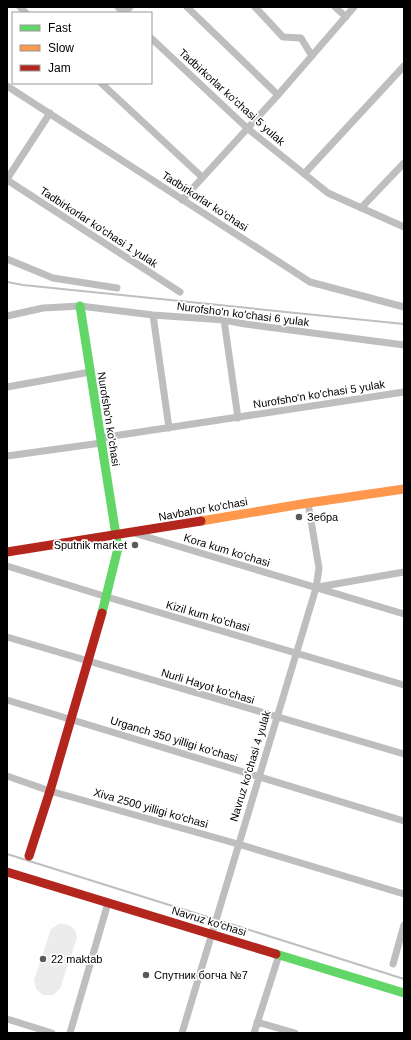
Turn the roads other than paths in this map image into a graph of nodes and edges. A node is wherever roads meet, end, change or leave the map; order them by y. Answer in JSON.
{"nodes":[{"id":1,"x":187,"y":7,"type":"edge"},
{"id":2,"x":254,"y":7,"type":"edge"},
{"id":3,"x":335,"y":7,"type":"edge"},
{"id":4,"x":354,"y":7,"type":"edge"},
{"id":5,"x":346,"y":17,"type":"junction"},
{"id":6,"x":152,"y":39,"type":"edge"},
{"id":7,"x":312,"y":56,"type":"junction"},
{"id":8,"x":404,"y":66,"type":"edge"},
{"id":9,"x":102,"y":84,"type":"edge"},
{"id":10,"x":7,"y":86,"type":"edge"},
{"id":11,"x":278,"y":95,"type":"junction"},
{"id":12,"x":50,"y":113,"type":"junction"},
{"id":13,"x":247,"y":128,"type":"junction"},
{"id":14,"x":404,"y":163,"type":"edge"},
{"id":15,"x":304,"y":174,"type":"junction"},
{"id":16,"x":202,"y":177,"type":"junction"},
{"id":17,"x":7,"y":179,"type":"edge"},
{"id":18,"x":182,"y":200,"type":"junction"},
{"id":19,"x":361,"y":208,"type":"junction"},
{"id":20,"x":404,"y":227,"type":"edge"},
{"id":21,"x":7,"y":259,"type":"edge"},
{"id":22,"x":117,"y":288,"type":"dead end"},
{"id":23,"x":180,"y":292,"type":"dead end"},
{"id":24,"x":80,"y":306,"type":"junction"},
{"id":25,"x":404,"y":307,"type":"edge"},
{"id":26,"x":153,"y":315,"type":"junction"},
{"id":27,"x":7,"y":316,"type":"edge"},
{"id":28,"x":224,"y":320,"type":"junction"},
{"id":29,"x":404,"y":345,"type":"edge"},
{"id":30,"x":90,"y":372,"type":"junction"},
{"id":31,"x":7,"y":386,"type":"edge"},
{"id":32,"x":404,"y":392,"type":"edge"},
{"id":33,"x":238,"y":418,"type":"junction"},
{"id":34,"x":169,"y":428,"type":"junction"},
{"id":35,"x":101,"y":441,"type":"junction"},
{"id":36,"x":7,"y":456,"type":"edge"},
{"id":37,"x":404,"y":489,"type":"edge"},
{"id":38,"x":308,"y":503,"type":"junction"},
{"id":39,"x":132,"y":533,"type":"junction"},
{"id":40,"x":116,"y":535,"type":"junction"},
{"id":41,"x":7,"y":552,"type":"edge"},
{"id":42,"x":7,"y":566,"type":"edge"},
{"id":43,"x":404,"y":572,"type":"edge"},
{"id":44,"x":316,"y":588,"type":"junction"},
{"id":45,"x":106,"y":597,"type":"junction"},
{"id":46,"x":404,"y":614,"type":"edge"},
{"id":47,"x":7,"y":637,"type":"edge"},
{"id":48,"x":296,"y":653,"type":"junction"},
{"id":49,"x":88,"y":661,"type":"junction"},
{"id":50,"x":404,"y":685,"type":"edge"},
{"id":51,"x":7,"y":700,"type":"edge"},
{"id":52,"x":276,"y":718,"type":"junction"},
{"id":53,"x":71,"y":719,"type":"junction"},
{"id":54,"x":404,"y":754,"type":"edge"},
{"id":55,"x":7,"y":776,"type":"edge"},
{"id":56,"x":258,"y":777,"type":"junction"},
{"id":57,"x":50,"y":791,"type":"junction"},
{"id":58,"x":404,"y":821,"type":"edge"},
{"id":59,"x":238,"y":844,"type":"junction"},
{"id":60,"x":29,"y":856,"type":"dead end"},
{"id":61,"x":7,"y":872,"type":"edge"},
{"id":62,"x":404,"y":894,"type":"edge"},
{"id":63,"x":108,"y":903,"type":"junction"},
{"id":64,"x":404,"y":926,"type":"edge"},
{"id":65,"x":211,"y":934,"type":"junction"},
{"id":66,"x":279,"y":955,"type":"junction"},
{"id":67,"x":393,"y":964,"type":"dead end"},
{"id":68,"x":404,"y":993,"type":"edge"},
{"id":69,"x":7,"y":1019,"type":"edge"},
{"id":70,"x":257,"y":1022,"type":"junction"},
{"id":71,"x":52,"y":1033,"type":"edge"},
{"id":72,"x":70,"y":1033,"type":"edge"},
{"id":73,"x":182,"y":1033,"type":"edge"},
{"id":74,"x":254,"y":1033,"type":"edge"},
{"id":75,"x":295,"y":1033,"type":"edge"}],
"edges":[{"from":1,"to":11,"type":"street"},
{"from":2,"to":7,"type":"street"},
{"from":3,"to":5,"type":"street"},
{"from":4,"to":5,"type":"street"},
{"from":5,"to":7,"type":"street"},
{"from":6,"to":13,"type":"street","name":"Tadbirkorlar ko'chasi 5 yulak"},
{"from":7,"to":11,"type":"street"},
{"from":8,"to":15,"type":"street"},
{"from":9,"to":16,"type":"street"},
{"from":10,"to":12,"type":"street","name":"Tadbirkorlar ko'chasi"},
{"from":11,"to":13,"type":"street"},
{"from":12,"to":17,"type":"street"},
{"from":12,"to":18,"type":"street","name":"Tadbirkorlar ko'chasi"},
{"from":13,"to":15,"type":"street","name":"Tadbirkorlar ko'chasi 5 yulak"},
{"from":13,"to":16,"type":"street"},
{"from":14,"to":19,"type":"street"},
{"from":15,"to":19,"type":"street","name":"Tadbirkorlar ko'chasi 5 yulak"},
{"from":16,"to":18,"type":"street"},
{"from":17,"to":23,"type":"street","name":"Tadbirkorlar ko'chasi 1 yulak"},
{"from":18,"to":25,"type":"street","name":"Tadbirkorlar ko'chasi"},
{"from":19,"to":20,"type":"street","name":"Tadbirkorlar ko'chasi 5 yulak"},
{"from":21,"to":22,"type":"street"},
{"from":24,"to":26,"type":"street","name":"Nurofsho'n ko'chasi 6 yulak"},
{"from":24,"to":27,"type":"street","name":"Nurofsho'n ko'chasi 6 yulak"},
{"from":24,"to":30,"type":"street","name":"Nurofsho'n ko'chasi"},
{"from":26,"to":28,"type":"street","name":"Nurofsho'n ko'chasi 6 yulak"},
{"from":26,"to":34,"type":"street"},
{"from":28,"to":29,"type":"street","name":"Nurofsho'n ko'chasi 6 yulak"},
{"from":28,"to":33,"type":"street"},
{"from":30,"to":31,"type":"street"},
{"from":30,"to":35,"type":"street","name":"Nurofsho'n ko'chasi"},
{"from":32,"to":33,"type":"street","name":"Nurofsho'n ko'chasi 5 yulak"},
{"from":33,"to":34,"type":"street","name":"Nurofsho'n ko'chasi 5 yulak"},
{"from":34,"to":35,"type":"street","name":"Nurofsho'n ko'chasi 5 yulak"},
{"from":35,"to":36,"type":"street","name":"Nurofsho'n ko'chasi 5 yulak"},
{"from":35,"to":40,"type":"street","name":"Nurofsho'n ko'chasi"},
{"from":37,"to":38,"type":"street","name":"Navbahor ko'chasi"},
{"from":38,"to":39,"type":"street","name":"Navbahor ko'chasi"},
{"from":38,"to":44,"type":"street","name":"Navruz ko'chasi 4 yulak"},
{"from":39,"to":40,"type":"street","name":"Navbahor ko'chasi"},
{"from":39,"to":44,"type":"street","name":"Kora kum ko'chasi"},
{"from":40,"to":41,"type":"street","name":"Navbahor ko'chasi"},
{"from":40,"to":45,"type":"street","name":"Nurofsho'n ko'chasi"},
{"from":42,"to":45,"type":"street","name":"Kizil kum ko'chasi"},
{"from":43,"to":44,"type":"street","name":"Kora kum ko'chasi"},
{"from":44,"to":46,"type":"street","name":"Kora kum ko'chasi"},
{"from":44,"to":48,"type":"street","name":"Navruz ko'chasi 4 yulak"},
{"from":45,"to":48,"type":"street","name":"Kizil kum ko'chasi"},
{"from":45,"to":49,"type":"street","name":"Nurofsho'n ko'chasi"},
{"from":47,"to":49,"type":"street","name":"Nurli Hayot ko'chasi"},
{"from":48,"to":50,"type":"street","name":"Kizil kum ko'chasi"},
{"from":48,"to":52,"type":"street","name":"Navruz ko'chasi 4 yulak"},
{"from":49,"to":52,"type":"street","name":"Nurli Hayot ko'chasi"},
{"from":49,"to":53,"type":"street","name":"Nurofsho'n ko'chasi"},
{"from":51,"to":53,"type":"street","name":"Urganch 350 yilligi ko'chasi"},
{"from":52,"to":54,"type":"street","name":"Nurli Hayot ko'chasi"},
{"from":52,"to":56,"type":"street","name":"Navruz ko'chasi 4 yulak"},
{"from":53,"to":56,"type":"street","name":"Urganch 350 yilligi ko'chasi"},
{"from":53,"to":57,"type":"street","name":"Nurofsho'n ko'chasi"},
{"from":55,"to":57,"type":"street","name":"Xiva 2500 yilligi ko'chasi"},
{"from":56,"to":58,"type":"street","name":"Urganch 350 yilligi ko'chasi"},
{"from":56,"to":59,"type":"street","name":"Navruz ko'chasi 4 yulak"},
{"from":57,"to":59,"type":"street","name":"Xiva 2500 yilligi ko'chasi"},
{"from":57,"to":60,"type":"street","name":"Nurofsho'n ko'chasi"},
{"from":59,"to":62,"type":"street","name":"Xiva 2500 yilligi ko'chasi"},
{"from":59,"to":65,"type":"street","name":"Navruz ko'chasi 4 yulak"},
{"from":61,"to":63,"type":"street","name":"Navruz ko'chasi"},
{"from":63,"to":65,"type":"street","name":"Navruz ko'chasi"},
{"from":63,"to":72,"type":"street"},
{"from":64,"to":67,"type":"street"},
{"from":65,"to":66,"type":"street","name":"Navruz ko'chasi"},
{"from":65,"to":73,"type":"street","name":"Navruz ko'chasi 4 yulak"},
{"from":66,"to":68,"type":"street","name":"Navruz ko'chasi"},
{"from":66,"to":70,"type":"street"},
{"from":69,"to":71,"type":"street"},
{"from":70,"to":74,"type":"street"},
{"from":70,"to":75,"type":"street"}]}
